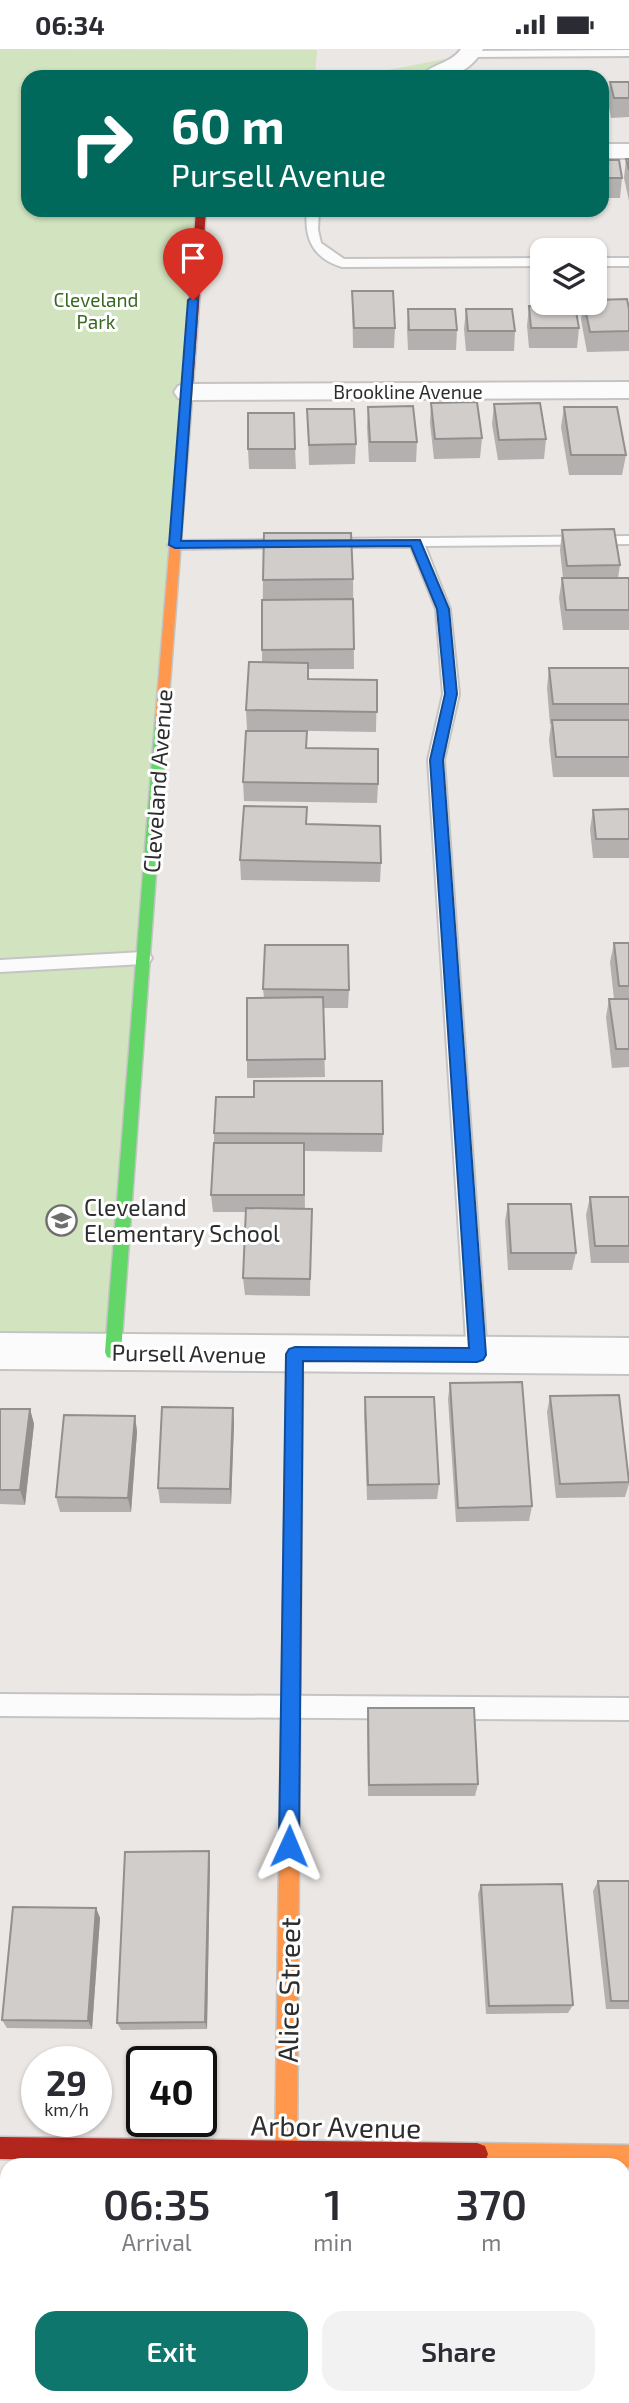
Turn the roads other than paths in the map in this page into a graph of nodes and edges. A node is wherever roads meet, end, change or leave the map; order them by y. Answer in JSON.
{"nodes":[{"id":1,"x":471,"y":51,"type":"edge"},
{"id":2,"x":629,"y":54,"type":"edge"},
{"id":3,"x":448,"y":70,"type":"edge"},
{"id":4,"x":609,"y":151,"type":"edge"},
{"id":5,"x":629,"y":151,"type":"edge"},
{"id":6,"x":200,"y":217,"type":"edge"},
{"id":7,"x":312,"y":217,"type":"edge"},
{"id":8,"x":607,"y":262,"type":"edge"},
{"id":9,"x":629,"y":262,"type":"edge"},
{"id":10,"x":530,"y":263,"type":"edge"},
{"id":11,"x":629,"y":390,"type":"edge"},
{"id":12,"x":187,"y":392,"type":"junction"},
{"id":13,"x":629,"y":540,"type":"edge"},
{"id":14,"x":416,"y":542,"type":"junction"},
{"id":15,"x":175,"y":545,"type":"junction"},
{"id":16,"x":144,"y":958,"type":"junction"},
{"id":17,"x":0,"y":967,"type":"edge"},
{"id":18,"x":0,"y":1351,"type":"edge"},
{"id":19,"x":113,"y":1352,"type":"junction"},
{"id":20,"x":295,"y":1354,"type":"junction"},
{"id":21,"x":477,"y":1355,"type":"junction"},
{"id":22,"x":629,"y":1356,"type":"edge"},
{"id":23,"x":0,"y":1705,"type":"edge"},
{"id":24,"x":291,"y":1707,"type":"junction"},
{"id":25,"x":629,"y":1709,"type":"edge"},
{"id":26,"x":0,"y":2148,"type":"edge"},
{"id":27,"x":629,"y":2156,"type":"edge"},
{"id":28,"x":286,"y":2158,"type":"edge"}],
"edges":[{"from":1,"to":2,"type":"lane"},
{"from":1,"to":3,"type":"street"},
{"from":4,"to":5,"type":"street"},
{"from":6,"to":12,"type":"street","name":"Cleveland Avenue"},
{"from":7,"to":10,"type":"lane"},
{"from":8,"to":9,"type":"lane"},
{"from":11,"to":12,"type":"street","name":"Brookline Avenue"},
{"from":12,"to":15,"type":"street","name":"Cleveland Avenue"},
{"from":13,"to":14,"type":"lane"},
{"from":14,"to":15,"type":"lane"},
{"from":14,"to":21,"type":"lane"},
{"from":15,"to":16,"type":"street","name":"Cleveland Avenue"},
{"from":16,"to":17,"type":"lane"},
{"from":16,"to":19,"type":"street","name":"Cleveland Avenue"},
{"from":18,"to":19,"type":"street","name":"Pursell Avenue"},
{"from":19,"to":20,"type":"street","name":"Pursell Avenue"},
{"from":20,"to":21,"type":"street","name":"Pursell Avenue"},
{"from":20,"to":24,"type":"street","name":"Alice Street"},
{"from":21,"to":22,"type":"street","name":"Pursell Avenue"},
{"from":23,"to":24,"type":"lane"},
{"from":24,"to":25,"type":"lane"},
{"from":24,"to":28,"type":"street","name":"Alice Street"},
{"from":26,"to":28,"type":"street","name":"Arbor Avenue"},
{"from":27,"to":28,"type":"street","name":"Arbor Avenue"}]}
